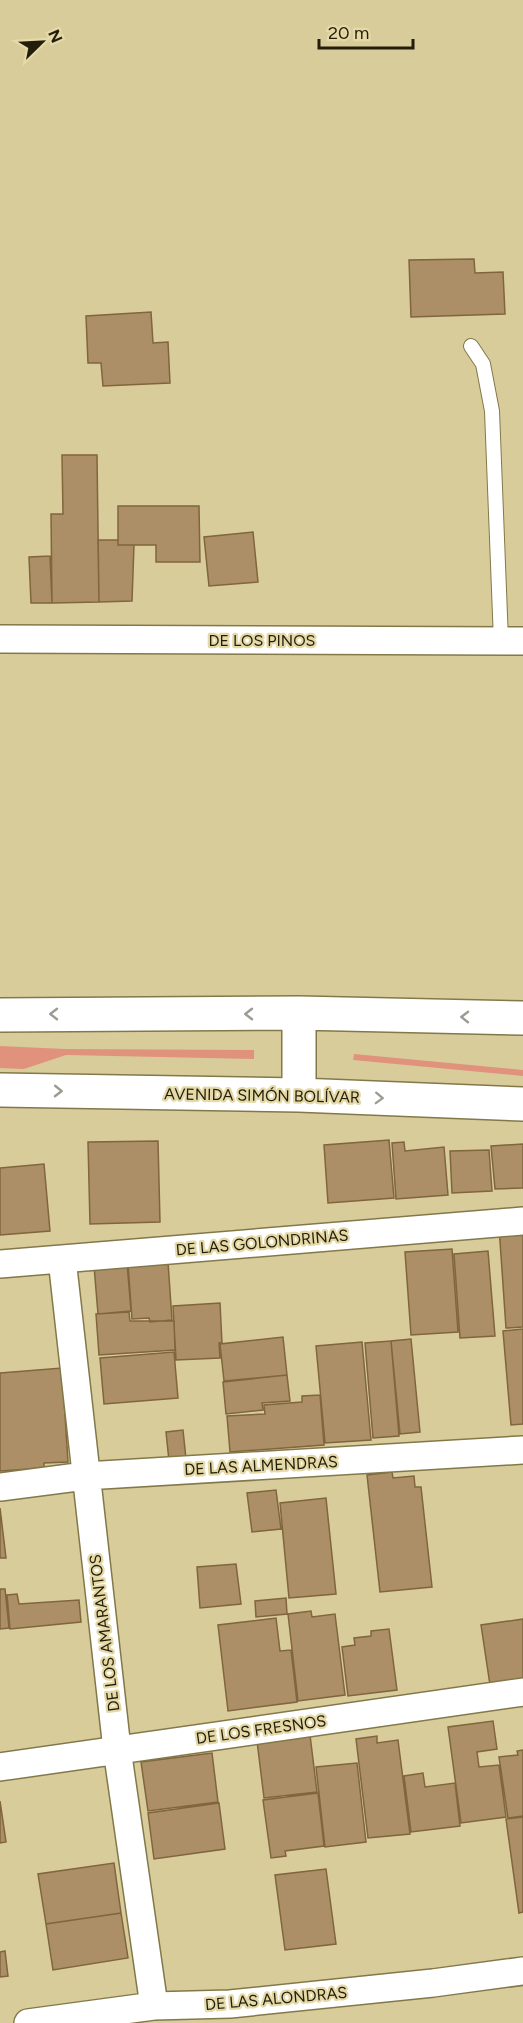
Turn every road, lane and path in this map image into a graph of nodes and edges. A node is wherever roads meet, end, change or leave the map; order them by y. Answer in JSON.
{"nodes":[{"id":1,"x":471,"y":346,"type":"dead end"},
{"id":2,"x":0,"y":639,"type":"edge"},
{"id":3,"x":512,"y":641,"type":"edge"},
{"id":4,"x":299,"y":1013,"type":"junction"},
{"id":5,"x":0,"y":1015,"type":"edge"},
{"id":6,"x":523,"y":1018,"type":"edge"},
{"id":7,"x":0,"y":1090,"type":"edge"},
{"id":8,"x":299,"y":1095,"type":"junction"},
{"id":9,"x":523,"y":1104,"type":"edge"},
{"id":10,"x":523,"y":1221,"type":"edge"},
{"id":11,"x":62,"y":1259,"type":"junction"},
{"id":12,"x":0,"y":1264,"type":"edge"},
{"id":13,"x":523,"y":1450,"type":"edge"},
{"id":14,"x":85,"y":1476,"type":"junction"},
{"id":15,"x":0,"y":1487,"type":"edge"},
{"id":16,"x":523,"y":1692,"type":"edge"},
{"id":17,"x":117,"y":1749,"type":"junction"},
{"id":18,"x":0,"y":1767,"type":"edge"},
{"id":19,"x":523,"y":1971,"type":"edge"},
{"id":20,"x":154,"y":2006,"type":"junction"},
{"id":21,"x":28,"y":2023,"type":"edge"}],
"edges":[{"from":1,"to":3,"type":"lane"},
{"from":2,"to":3,"type":"street","name":"DE LOS PINOS"},
{"from":4,"to":5,"type":"highway","one_way":true},
{"from":6,"to":4,"type":"highway","one_way":true},
{"from":4,"to":8,"type":"highway"},
{"from":7,"to":8,"type":"highway","name":"AVENIDA SIMÓN BOLÍVAR","one_way":true},
{"from":8,"to":9,"type":"highway","name":"AVENIDA SIMÓN BOLÍVAR","one_way":true},
{"from":10,"to":11,"type":"street","name":"DE LAS GOLONDRINAS"},
{"from":11,"to":12,"type":"street","name":"DE LAS GOLONDRINAS"},
{"from":11,"to":14,"type":"street","name":"DE LOS AMARANTOS"},
{"from":13,"to":14,"type":"street","name":"DE LAS ALMENDRAS"},
{"from":14,"to":15,"type":"street","name":"DE LAS ALMENDRAS"},
{"from":14,"to":17,"type":"street","name":"DE LOS AMARANTOS"},
{"from":16,"to":17,"type":"street","name":"DE LOS FRESNOS"},
{"from":17,"to":18,"type":"street","name":"DE LOS FRESNOS"},
{"from":17,"to":20,"type":"street","name":"DE LOS AMARANTOS"},
{"from":19,"to":20,"type":"street","name":"DE LAS ALONDRAS"},
{"from":20,"to":21,"type":"street","name":"DE LAS ALONDRAS"}]}
